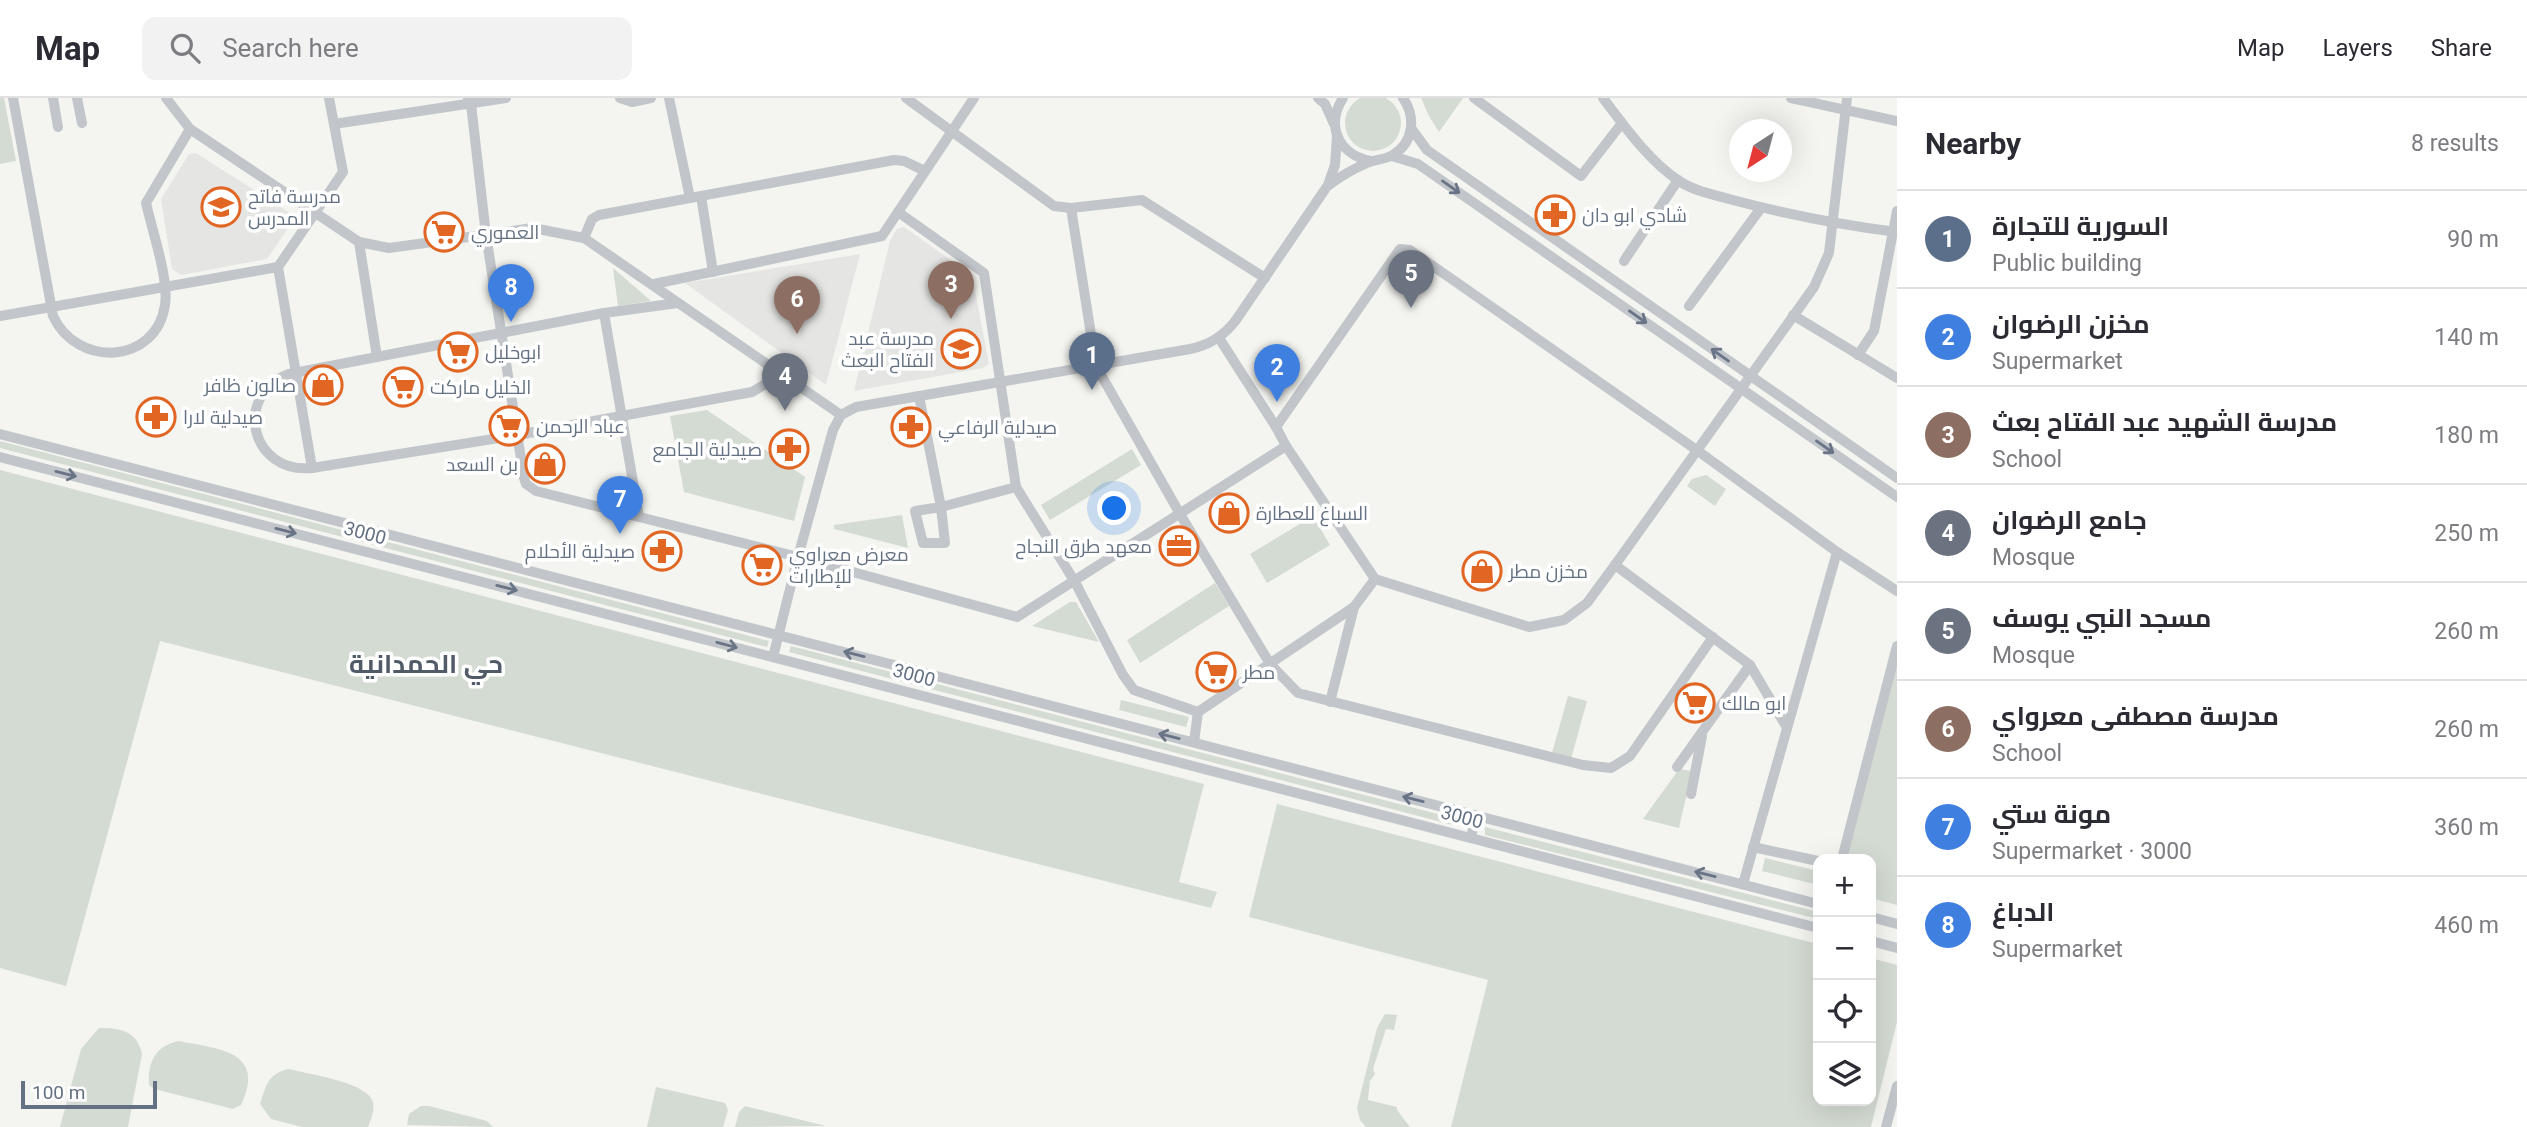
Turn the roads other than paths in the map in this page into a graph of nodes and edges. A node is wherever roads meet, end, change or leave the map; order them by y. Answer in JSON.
{"nodes":[{"id":1,"x":13,"y":98,"type":"edge"},
{"id":2,"x":53,"y":98,"type":"edge"},
{"id":3,"x":77,"y":98,"type":"edge"},
{"id":4,"x":166,"y":98,"type":"edge"},
{"id":5,"x":329,"y":98,"type":"edge"},
{"id":6,"x":506,"y":98,"type":"edge"},
{"id":7,"x":621,"y":98,"type":"edge"},
{"id":8,"x":651,"y":98,"type":"edge"},
{"id":9,"x":669,"y":98,"type":"edge"},
{"id":10,"x":905,"y":98,"type":"edge"},
{"id":11,"x":974,"y":98,"type":"edge"},
{"id":12,"x":1318,"y":98,"type":"edge"},
{"id":13,"x":1343,"y":98,"type":"edge"},
{"id":14,"x":1403,"y":98,"type":"edge"},
{"id":15,"x":1474,"y":98,"type":"edge"},
{"id":16,"x":1603,"y":98,"type":"edge"},
{"id":17,"x":1791,"y":98,"type":"edge"},
{"id":18,"x":1847,"y":98,"type":"edge"},
{"id":19,"x":469,"y":101,"type":"edge"},
{"id":20,"x":1845,"y":111,"type":"junction"},
{"id":21,"x":1897,"y":121,"type":"edge"},
{"id":22,"x":82,"y":123,"type":"dead end"},
{"id":23,"x":1622,"y":123,"type":"junction"},
{"id":24,"x":334,"y":124,"type":"junction"},
{"id":25,"x":1334,"y":124,"type":"junction"},
{"id":26,"x":58,"y":127,"type":"dead end"},
{"id":27,"x":1411,"y":128,"type":"junction"},
{"id":28,"x":190,"y":129,"type":"junction"},
{"id":29,"x":952,"y":130,"type":"junction"},
{"id":30,"x":1337,"y":136,"type":"junction"},
{"id":31,"x":1391,"y":156,"type":"junction"},
{"id":32,"x":1372,"y":161,"type":"junction"},
{"id":33,"x":925,"y":171,"type":"junction"},
{"id":34,"x":1678,"y":180,"type":"junction"},
{"id":35,"x":1328,"y":185,"type":"junction"},
{"id":36,"x":701,"y":196,"type":"junction"},
{"id":37,"x":690,"y":198,"type":"junction"},
{"id":38,"x":1071,"y":208,"type":"junction"},
{"id":39,"x":1760,"y":208,"type":"junction"},
{"id":40,"x":1897,"y":211,"type":"edge"},
{"id":41,"x":898,"y":212,"type":"junction"},
{"id":42,"x":315,"y":213,"type":"junction"},
{"id":43,"x":1834,"y":224,"type":"junction"},
{"id":44,"x":1895,"y":232,"type":"edge"},
{"id":45,"x":486,"y":235,"type":"junction"},
{"id":46,"x":584,"y":237,"type":"junction"},
{"id":47,"x":359,"y":242,"type":"junction"},
{"id":48,"x":1624,"y":261,"type":"dead end"},
{"id":49,"x":278,"y":267,"type":"junction"},
{"id":50,"x":713,"y":272,"type":"junction"},
{"id":51,"x":1265,"y":278,"type":"junction"},
{"id":52,"x":654,"y":285,"type":"junction"},
{"id":53,"x":165,"y":286,"type":"junction"},
{"id":54,"x":678,"y":303,"type":"junction"},
{"id":55,"x":1689,"y":306,"type":"dead end"},
{"id":56,"x":50,"y":307,"type":"junction"},
{"id":57,"x":604,"y":313,"type":"junction"},
{"id":58,"x":1793,"y":315,"type":"junction"},
{"id":59,"x":0,"y":316,"type":"edge"},
{"id":60,"x":502,"y":333,"type":"junction"},
{"id":61,"x":1219,"y":338,"type":"junction"},
{"id":62,"x":1858,"y":355,"type":"junction"},
{"id":63,"x":377,"y":357,"type":"junction"},
{"id":64,"x":1096,"y":366,"type":"junction"},
{"id":65,"x":297,"y":372,"type":"junction"},
{"id":66,"x":782,"y":374,"type":"junction"},
{"id":67,"x":1749,"y":375,"type":"junction"},
{"id":68,"x":1897,"y":378,"type":"edge"},
{"id":69,"x":999,"y":382,"type":"junction"},
{"id":70,"x":1740,"y":388,"type":"junction"},
{"id":71,"x":919,"y":396,"type":"junction"},
{"id":72,"x":841,"y":415,"type":"junction"},
{"id":73,"x":622,"y":416,"type":"junction"},
{"id":74,"x":1276,"y":427,"type":"junction"},
{"id":75,"x":0,"y":434,"type":"edge"},
{"id":76,"x":518,"y":435,"type":"junction"},
{"id":77,"x":1286,"y":446,"type":"junction"},
{"id":78,"x":1698,"y":451,"type":"junction"},
{"id":79,"x":0,"y":457,"type":"edge"},
{"id":80,"x":312,"y":468,"type":"junction"},
{"id":81,"x":1897,"y":478,"type":"edge"},
{"id":82,"x":1016,"y":487,"type":"junction"},
{"id":83,"x":1897,"y":497,"type":"edge"},
{"id":84,"x":1180,"y":514,"type":"junction"},
{"id":85,"x":639,"y":517,"type":"junction"},
{"id":86,"x":1837,"y":552,"type":"junction"},
{"id":87,"x":798,"y":557,"type":"junction"},
{"id":88,"x":1615,"y":565,"type":"junction"},
{"id":89,"x":1375,"y":579,"type":"junction"},
{"id":90,"x":1075,"y":582,"type":"junction"},
{"id":91,"x":1897,"y":591,"type":"edge"},
{"id":92,"x":1354,"y":607,"type":"junction"},
{"id":93,"x":779,"y":635,"type":"junction"},
{"id":94,"x":1713,"y":637,"type":"junction"},
{"id":95,"x":1897,"y":646,"type":"edge"},
{"id":96,"x":774,"y":657,"type":"junction"},
{"id":97,"x":1270,"y":664,"type":"junction"},
{"id":98,"x":1750,"y":666,"type":"junction"},
{"id":99,"x":1330,"y":702,"type":"junction"},
{"id":100,"x":1198,"y":712,"type":"junction"},
{"id":101,"x":1786,"y":726,"type":"junction"},
{"id":102,"x":1702,"y":732,"type":"junction"},
{"id":103,"x":1194,"y":742,"type":"junction"},
{"id":104,"x":1677,"y":766,"type":"dead end"},
{"id":105,"x":1691,"y":794,"type":"dead end"},
{"id":106,"x":1476,"y":815,"type":"junction"},
{"id":107,"x":1471,"y":837,"type":"junction"},
{"id":108,"x":1753,"y":847,"type":"junction"},
{"id":109,"x":1843,"y":854,"type":"edge"},
{"id":110,"x":1813,"y":860,"type":"edge"},
{"id":111,"x":1743,"y":884,"type":"junction"},
{"id":112,"x":1813,"y":903,"type":"edge"},
{"id":113,"x":1876,"y":918,"type":"edge"},
{"id":114,"x":1897,"y":924,"type":"edge"},
{"id":115,"x":1813,"y":927,"type":"edge"},
{"id":116,"x":1876,"y":942,"type":"edge"},
{"id":117,"x":1897,"y":948,"type":"edge"},
{"id":118,"x":1897,"y":1086,"type":"edge"},
{"id":119,"x":1886,"y":1127,"type":"edge"}],
"edges":[{"from":1,"to":56,"type":"street"},
{"from":2,"to":26,"type":"street"},
{"from":3,"to":22,"type":"street"},
{"from":4,"to":28,"type":"street"},
{"from":5,"to":24,"type":"street"},
{"from":6,"to":19,"type":"street"},
{"from":7,"to":8,"type":"street"},
{"from":9,"to":37,"type":"street"},
{"from":10,"to":29,"type":"street"},
{"from":11,"to":29,"type":"street"},
{"from":12,"to":25,"type":"street"},
{"from":13,"to":25,"type":"street"},
{"from":14,"to":27,"type":"street"},
{"from":15,"to":23,"type":"street"},
{"from":16,"to":23,"type":"street"},
{"from":17,"to":20,"type":"street"},
{"from":18,"to":20,"type":"street"},
{"from":19,"to":24,"type":"street"},
{"from":19,"to":45,"type":"street"},
{"from":20,"to":21,"type":"street"},
{"from":20,"to":43,"type":"street"},
{"from":23,"to":34,"type":"street"},
{"from":24,"to":42,"type":"street"},
{"from":25,"to":30,"type":"street"},
{"from":27,"to":31,"type":"street"},
{"from":67,"to":27,"type":"street","one_way":true},
{"from":28,"to":42,"type":"street"},
{"from":28,"to":53,"type":"street"},
{"from":29,"to":33,"type":"street"},
{"from":29,"to":38,"type":"street"},
{"from":30,"to":32,"type":"street"},
{"from":30,"to":35,"type":"street"},
{"from":31,"to":32,"type":"street"},
{"from":31,"to":70,"type":"street","one_way":true},
{"from":32,"to":35,"type":"street"},
{"from":33,"to":36,"type":"street"},
{"from":33,"to":41,"type":"street"},
{"from":34,"to":39,"type":"street"},
{"from":34,"to":48,"type":"street"},
{"from":35,"to":51,"type":"street"},
{"from":36,"to":37,"type":"street"},
{"from":36,"to":50,"type":"street"},
{"from":37,"to":46,"type":"street"},
{"from":38,"to":51,"type":"street"},
{"from":38,"to":64,"type":"street"},
{"from":39,"to":43,"type":"street"},
{"from":39,"to":55,"type":"street"},
{"from":40,"to":44,"type":"street"},
{"from":41,"to":50,"type":"street"},
{"from":41,"to":69,"type":"street"},
{"from":42,"to":47,"type":"street"},
{"from":42,"to":49,"type":"street"},
{"from":43,"to":44,"type":"street"},
{"from":43,"to":58,"type":"street"},
{"from":44,"to":62,"type":"street"},
{"from":45,"to":46,"type":"street"},
{"from":45,"to":47,"type":"street"},
{"from":45,"to":60,"type":"street"},
{"from":46,"to":52,"type":"street"},
{"from":47,"to":63,"type":"street"},
{"from":49,"to":53,"type":"street"},
{"from":49,"to":65,"type":"street"},
{"from":50,"to":52,"type":"street"},
{"from":51,"to":61,"type":"street"},
{"from":52,"to":54,"type":"street"},
{"from":53,"to":56,"type":"street"},
{"from":53,"to":56,"type":"street"},
{"from":54,"to":57,"type":"street"},
{"from":54,"to":66,"type":"street"},
{"from":56,"to":59,"type":"street"},
{"from":57,"to":60,"type":"street"},
{"from":57,"to":73,"type":"street"},
{"from":58,"to":62,"type":"street"},
{"from":58,"to":67,"type":"street"},
{"from":60,"to":63,"type":"street"},
{"from":60,"to":76,"type":"street"},
{"from":61,"to":64,"type":"street"},
{"from":61,"to":74,"type":"street"},
{"from":62,"to":68,"type":"street"},
{"from":63,"to":65,"type":"street"},
{"from":64,"to":69,"type":"street"},
{"from":64,"to":84,"type":"street"},
{"from":65,"to":80,"type":"street"},
{"from":65,"to":80,"type":"street"},
{"from":66,"to":72,"type":"street"},
{"from":66,"to":73,"type":"street"},
{"from":67,"to":70,"type":"street"},
{"from":67,"to":81,"type":"street"},
{"from":69,"to":71,"type":"street"},
{"from":69,"to":82,"type":"street"},
{"from":70,"to":78,"type":"street"},
{"from":70,"to":83,"type":"street","one_way":true},
{"from":71,"to":72,"type":"street"},
{"from":71,"to":82,"type":"street"},
{"from":72,"to":87,"type":"street"},
{"from":73,"to":76,"type":"street"},
{"from":73,"to":85,"type":"street"},
{"from":74,"to":77,"type":"street"},
{"from":74,"to":78,"type":"street"},
{"from":75,"to":93,"type":"street","name":"3000"},
{"from":76,"to":80,"type":"street"},
{"from":76,"to":85,"type":"street"},
{"from":77,"to":84,"type":"street"},
{"from":77,"to":89,"type":"street"},
{"from":78,"to":86,"type":"street"},
{"from":78,"to":88,"type":"street"},
{"from":79,"to":96,"type":"street","name":"3000","one_way":true},
{"from":82,"to":90,"type":"street"},
{"from":84,"to":90,"type":"street"},
{"from":84,"to":97,"type":"street"},
{"from":85,"to":87,"type":"street"},
{"from":86,"to":91,"type":"street"},
{"from":86,"to":101,"type":"street"},
{"from":87,"to":90,"type":"street"},
{"from":87,"to":93,"type":"street"},
{"from":88,"to":89,"type":"street"},
{"from":88,"to":94,"type":"street"},
{"from":89,"to":92,"type":"street"},
{"from":90,"to":100,"type":"street"},
{"from":92,"to":97,"type":"street"},
{"from":92,"to":99,"type":"street"},
{"from":93,"to":96,"type":"street"},
{"from":103,"to":93,"type":"street","name":"3000","one_way":true},
{"from":94,"to":98,"type":"street"},
{"from":94,"to":99,"type":"street"},
{"from":95,"to":109,"type":"street"},
{"from":96,"to":107,"type":"street","name":"3000"},
{"from":97,"to":99,"type":"street"},
{"from":97,"to":100,"type":"street"},
{"from":98,"to":101,"type":"street"},
{"from":98,"to":102,"type":"street"},
{"from":100,"to":103,"type":"street"},
{"from":101,"to":108,"type":"street"},
{"from":102,"to":104,"type":"street"},
{"from":102,"to":105,"type":"street"},
{"from":106,"to":103,"type":"street","name":"3000","one_way":true},
{"from":106,"to":107,"type":"street","number":"3000"},
{"from":111,"to":106,"type":"street","name":"3000","one_way":true},
{"from":107,"to":115,"type":"street","name":"3000"},
{"from":108,"to":110,"type":"street"},
{"from":108,"to":111,"type":"street"},
{"from":111,"to":112,"type":"street","name":"3000"},
{"from":113,"to":114,"type":"street"},
{"from":116,"to":117,"type":"street"},
{"from":118,"to":119,"type":"street"}]}
